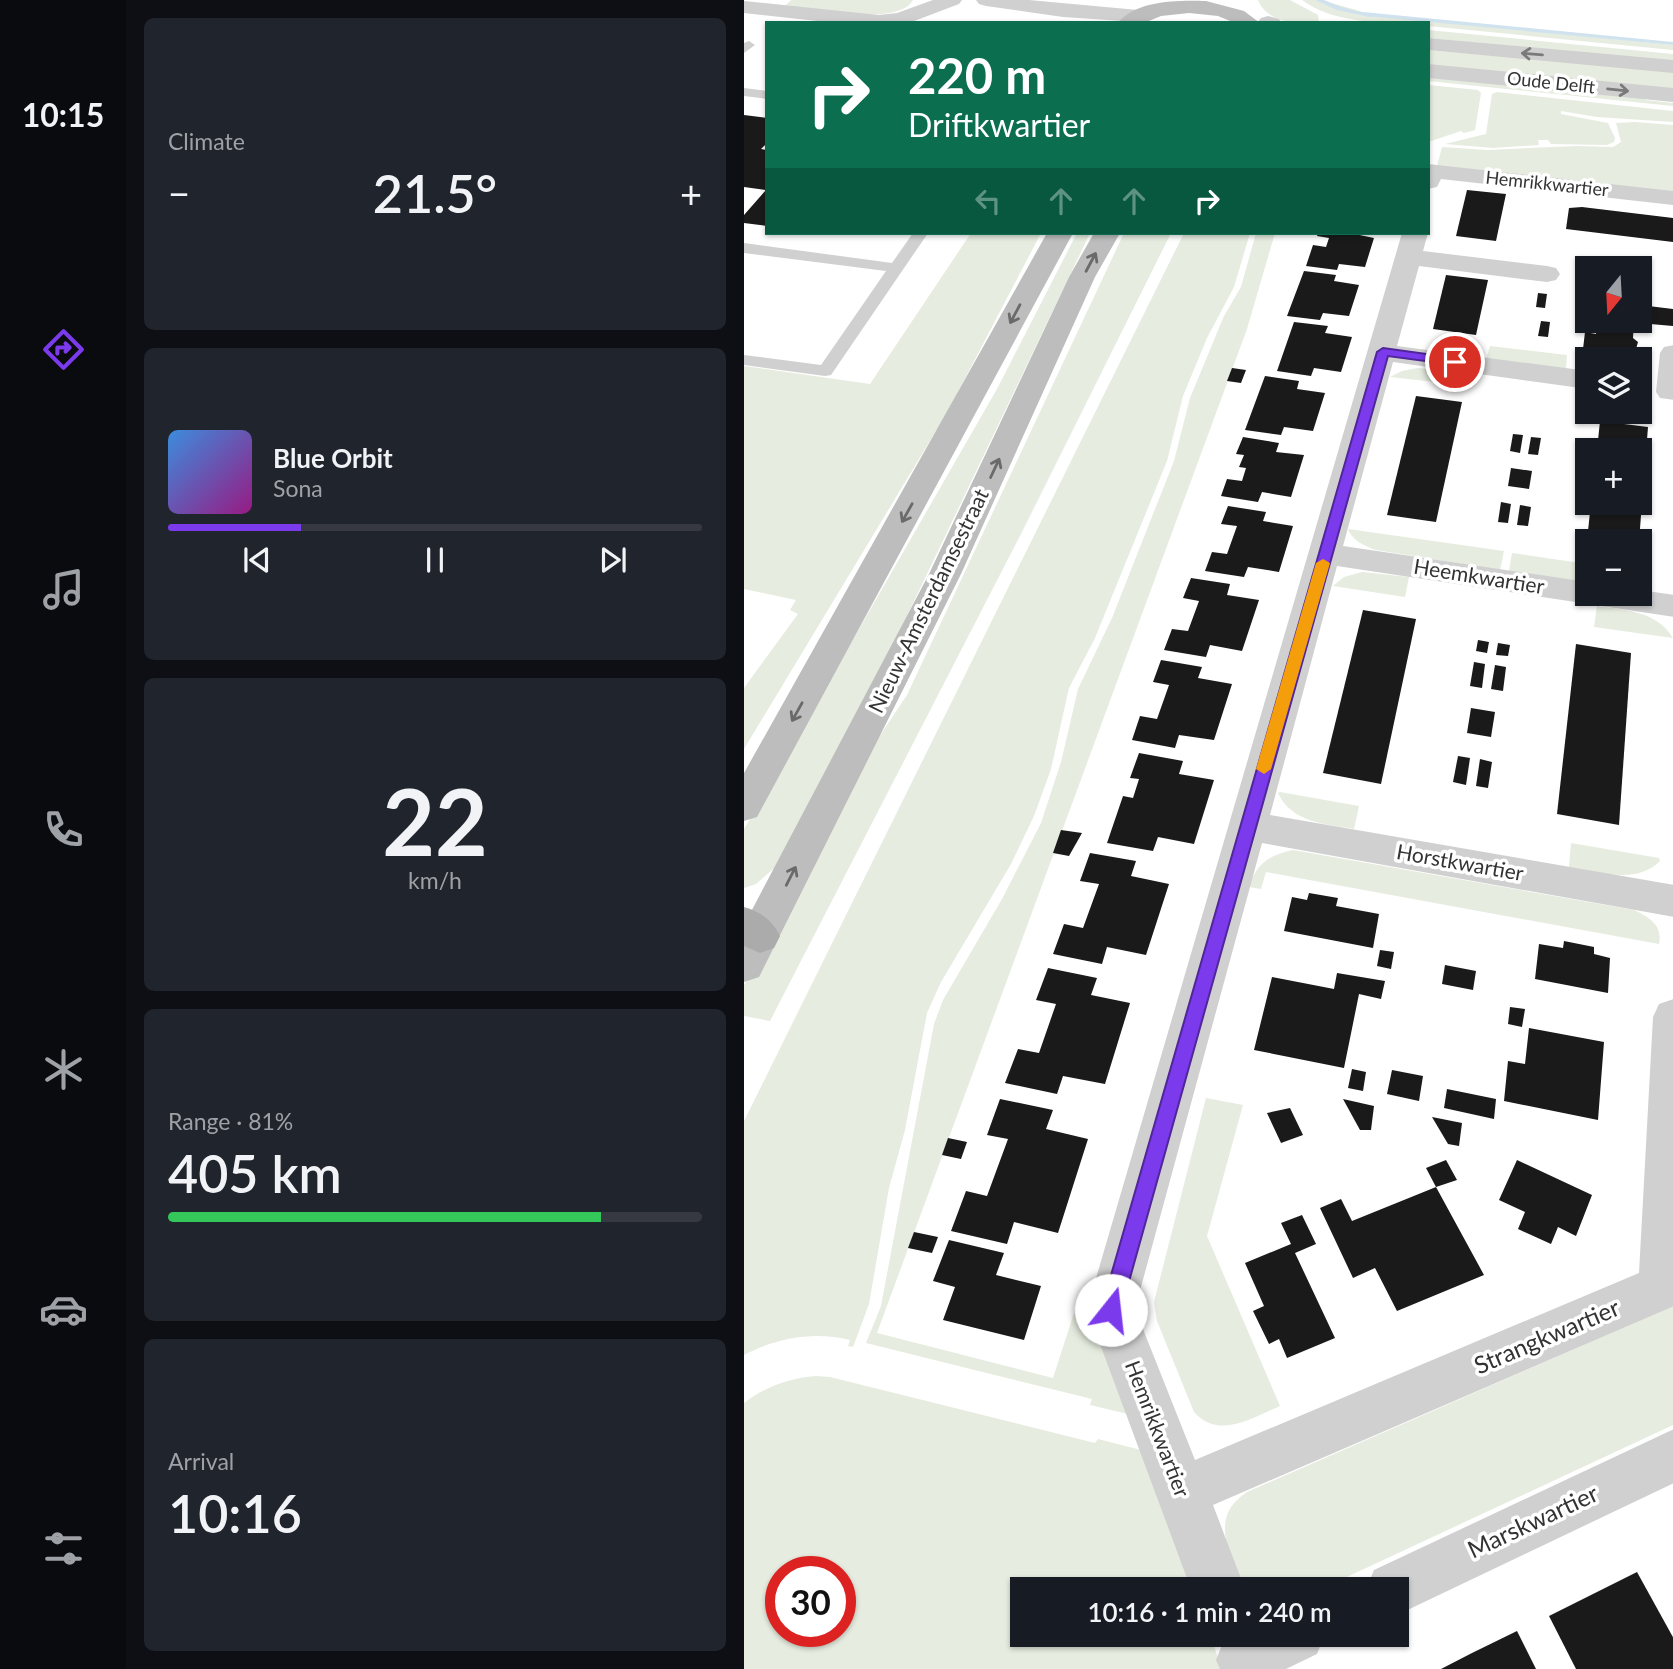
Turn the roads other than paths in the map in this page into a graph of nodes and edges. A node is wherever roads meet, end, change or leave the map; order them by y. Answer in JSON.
{"nodes":[{"id":1,"x":986,"y":0,"type":"edge"},
{"id":2,"x":944,"y":1,"type":"edge"},
{"id":3,"x":1190,"y":3,"type":"edge"},
{"id":4,"x":744,"y":7,"type":"edge"},
{"id":5,"x":1260,"y":16,"type":"edge"},
{"id":6,"x":879,"y":21,"type":"edge"},
{"id":7,"x":892,"y":21,"type":"edge"},
{"id":8,"x":1014,"y":21,"type":"edge"},
{"id":9,"x":1138,"y":21,"type":"edge"},
{"id":10,"x":1430,"y":44,"type":"edge"},
{"id":11,"x":1673,"y":67,"type":"edge"},
{"id":12,"x":1430,"y":71,"type":"edge"},
{"id":13,"x":744,"y":92,"type":"edge"},
{"id":14,"x":765,"y":94,"type":"edge"},
{"id":15,"x":1673,"y":95,"type":"edge"},
{"id":16,"x":1430,"y":175,"type":"edge"},
{"id":17,"x":1673,"y":198,"type":"edge"},
{"id":18,"x":919,"y":235,"type":"edge"},
{"id":19,"x":1059,"y":235,"type":"edge"},
{"id":20,"x":1106,"y":235,"type":"edge"},
{"id":21,"x":1412,"y":245,"type":"edge"},
{"id":22,"x":744,"y":248,"type":"edge"},
{"id":23,"x":895,"y":268,"type":"junction"},
{"id":24,"x":1547,"y":274,"type":"dead end"},
{"id":25,"x":1383,"y":352,"type":"junction"},
{"id":26,"x":1673,"y":354,"type":"edge"},
{"id":27,"x":744,"y":360,"type":"edge"},
{"id":28,"x":1575,"y":378,"type":"edge"},
{"id":29,"x":1652,"y":390,"type":"edge"},
{"id":30,"x":1672,"y":392,"type":"edge"},
{"id":31,"x":1326,"y":554,"type":"junction"},
{"id":32,"x":1673,"y":607,"type":"edge"},
{"id":33,"x":744,"y":807,"type":"edge"},
{"id":34,"x":1247,"y":826,"type":"junction"},
{"id":35,"x":1673,"y":901,"type":"edge"},
{"id":36,"x":748,"y":940,"type":"edge"},
{"id":37,"x":1673,"y":1017,"type":"edge"},
{"id":38,"x":1673,"y":1455,"type":"edge"},
{"id":39,"x":1182,"y":1493,"type":"junction"},
{"id":40,"x":1214,"y":1577,"type":"edge"},
{"id":41,"x":1409,"y":1581,"type":"edge"},
{"id":42,"x":1263,"y":1647,"type":"edge"},
{"id":43,"x":1242,"y":1655,"type":"edge"}],
"edges":[{"from":1,"to":9,"type":"street"},
{"from":2,"to":7,"type":"street"},
{"from":2,"to":8,"type":"street"},
{"from":3,"to":5,"type":"main road"},
{"from":3,"to":9,"type":"main road"},
{"from":4,"to":6,"type":"street"},
{"from":11,"to":10,"type":"street","name":"Oude Delft","one_way":true},
{"from":12,"to":15,"type":"street","name":"Oude Delft","one_way":true},
{"from":13,"to":14,"type":"lane"},
{"from":16,"to":17,"type":"street","name":"Hemrikkwartier"},
{"from":18,"to":23,"type":"lane"},
{"from":19,"to":33,"type":"main road","one_way":true},
{"from":36,"to":20,"type":"main road","name":"Nieuw-Amsterdamsestraat","one_way":true},
{"from":21,"to":24,"type":"street","name":"Hemrikkwartier"},
{"from":21,"to":25,"type":"street","name":"Hemrikkwartier"},
{"from":22,"to":23,"type":"lane"},
{"from":23,"to":27,"type":"lane"},
{"from":25,"to":28,"type":"street"},
{"from":25,"to":31,"type":"street","name":"Hemrikkwartier"},
{"from":26,"to":30,"type":"street"},
{"from":29,"to":30,"type":"street"},
{"from":31,"to":32,"type":"street","name":"Heemkwartier"},
{"from":31,"to":34,"type":"street","name":"Hemrikkwartier"},
{"from":34,"to":35,"type":"street","name":"Horstkwartier"},
{"from":34,"to":39,"type":"street","name":"Hemrikkwartier"},
{"from":37,"to":39,"type":"street","name":"Strangkwartier"},
{"from":38,"to":41,"type":"street","name":"Marskwartier"},
{"from":39,"to":40,"type":"street","name":"Hemrikkwartier"},
{"from":42,"to":43,"type":"street"}]}
